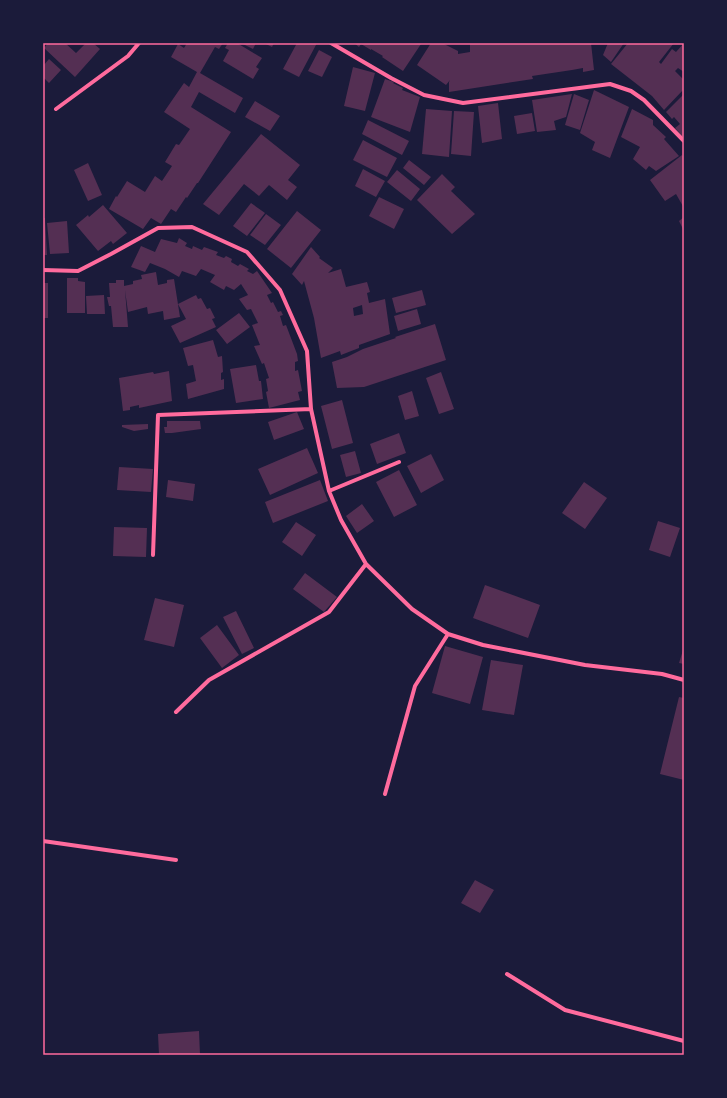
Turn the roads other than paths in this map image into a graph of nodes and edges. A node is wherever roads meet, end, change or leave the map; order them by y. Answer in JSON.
{"nodes":[{"id":1,"x":139,"y":43,"type":"edge"},
{"id":2,"x":331,"y":43,"type":"edge"},
{"id":3,"x":56,"y":109,"type":"dead end"},
{"id":4,"x":684,"y":141,"type":"edge"},
{"id":5,"x":43,"y":270,"type":"edge"},
{"id":6,"x":311,"y":409,"type":"junction"},
{"id":7,"x":399,"y":462,"type":"dead end"},
{"id":8,"x":329,"y":491,"type":"junction"},
{"id":9,"x":153,"y":555,"type":"dead end"},
{"id":10,"x":366,"y":564,"type":"junction"},
{"id":11,"x":448,"y":634,"type":"junction"},
{"id":12,"x":684,"y":680,"type":"edge"},
{"id":13,"x":176,"y":712,"type":"dead end"},
{"id":14,"x":385,"y":794,"type":"dead end"},
{"id":15,"x":43,"y":841,"type":"edge"},
{"id":16,"x":176,"y":860,"type":"dead end"},
{"id":17,"x":507,"y":974,"type":"dead end"},
{"id":18,"x":684,"y":1041,"type":"edge"}],
"edges":[{"from":1,"to":3,"type":"street"},
{"from":2,"to":4,"type":"street"},
{"from":5,"to":6,"type":"street"},
{"from":6,"to":8,"type":"street"},
{"from":6,"to":9,"type":"street"},
{"from":7,"to":8,"type":"street"},
{"from":8,"to":10,"type":"street"},
{"from":10,"to":11,"type":"street"},
{"from":10,"to":13,"type":"street"},
{"from":11,"to":12,"type":"street"},
{"from":11,"to":14,"type":"street"},
{"from":15,"to":16,"type":"street"},
{"from":17,"to":18,"type":"street"}]}
